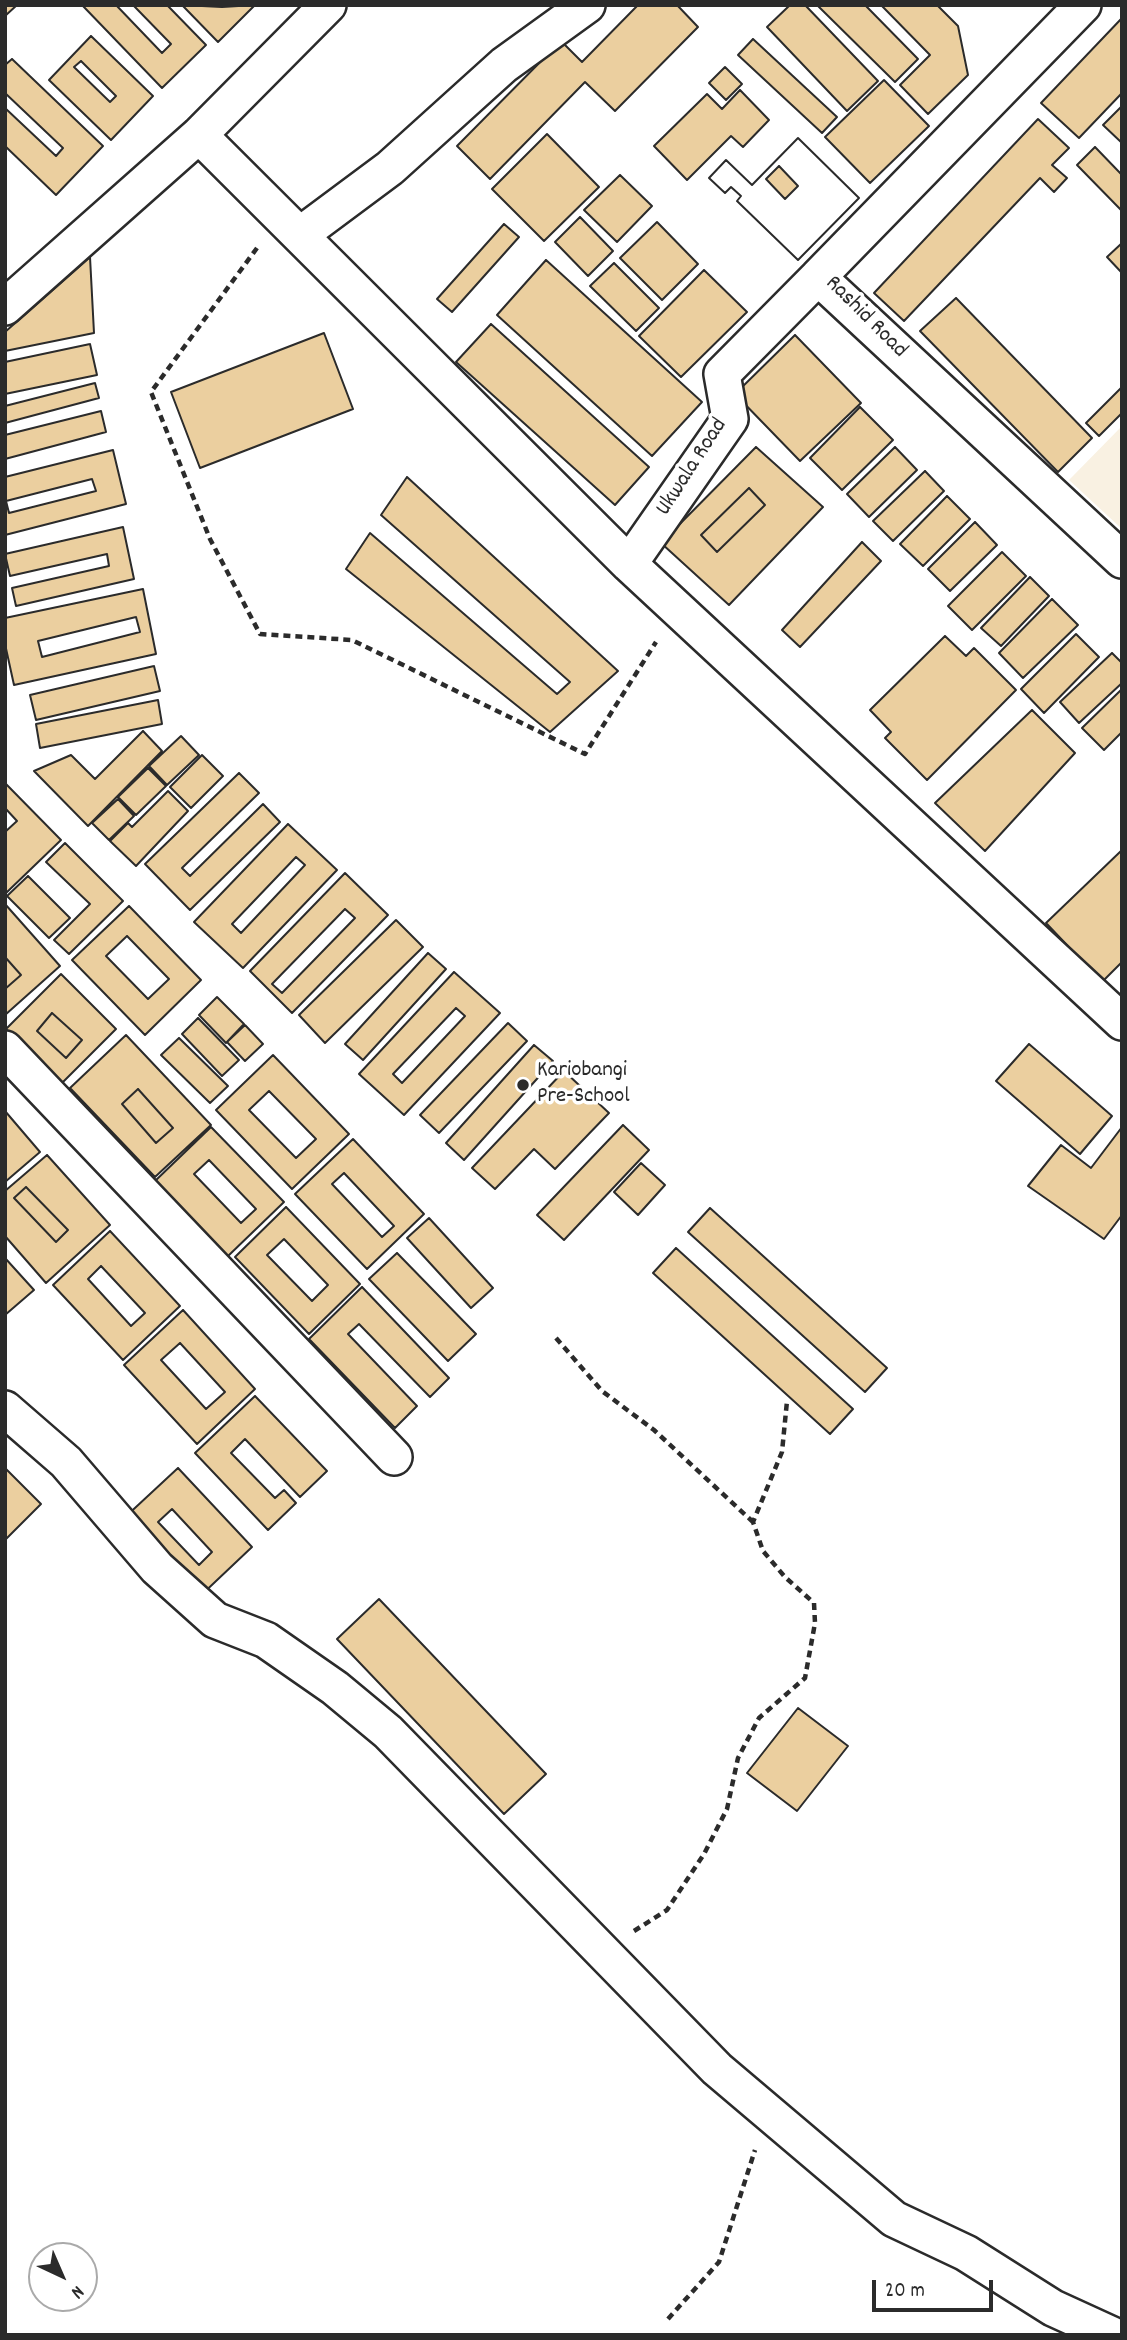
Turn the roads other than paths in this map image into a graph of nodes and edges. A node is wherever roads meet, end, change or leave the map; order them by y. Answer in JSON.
{"nodes":[{"id":1,"x":328,"y":5,"type":"edge"},
{"id":2,"x":587,"y":5,"type":"edge"},
{"id":3,"x":1068,"y":11,"type":"edge"},
{"id":4,"x":199,"y":135,"type":"junction"},
{"id":5,"x":290,"y":226,"type":"junction"},
{"id":6,"x":818,"y":277,"type":"junction"},
{"id":7,"x":5,"y":307,"type":"edge"},
{"id":8,"x":1122,"y":560,"type":"edge"},
{"id":9,"x":629,"y":564,"type":"junction"},
{"id":10,"x":1122,"y":1022,"type":"edge"},
{"id":11,"x":5,"y":1049,"type":"edge"},
{"id":12,"x":5,"y":1409,"type":"edge"},
{"id":13,"x":394,"y":1457,"type":"dead end"},
{"id":14,"x":1112,"y":2335,"type":"edge"}],
"edges":[{"from":1,"to":4,"type":"street"},
{"from":2,"to":5,"type":"street"},
{"from":3,"to":6,"type":"street","name":"Rashid Road"},
{"from":4,"to":5,"type":"street"},
{"from":4,"to":7,"type":"street"},
{"from":5,"to":9,"type":"street"},
{"from":6,"to":8,"type":"street","name":"Rashid Road"},
{"from":6,"to":9,"type":"street","name":"Ukwala Road"},
{"from":9,"to":10,"type":"street"},
{"from":11,"to":13,"type":"street"},
{"from":12,"to":14,"type":"street"}]}
